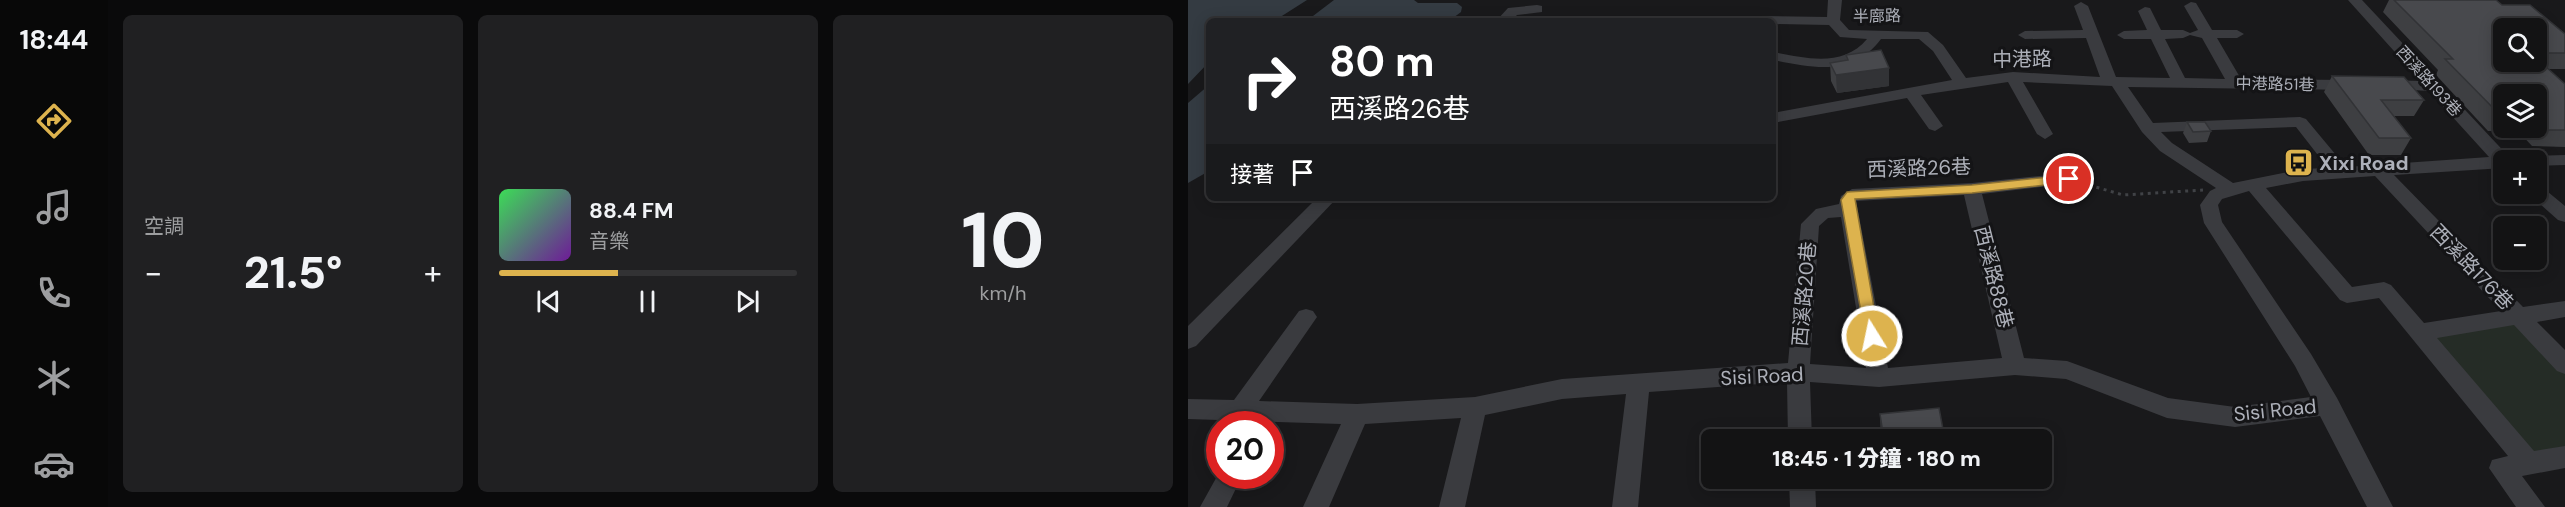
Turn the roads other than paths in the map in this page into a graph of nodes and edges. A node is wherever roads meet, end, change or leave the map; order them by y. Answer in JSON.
{"nodes":[{"id":1,"x":1835,"y":0,"type":"edge"},
{"id":2,"x":2355,"y":0,"type":"edge"},
{"id":3,"x":2081,"y":6,"type":"dead end"},
{"id":4,"x":2191,"y":6,"type":"dead end"},
{"id":5,"x":1536,"y":9,"type":"dead end"},
{"id":6,"x":2145,"y":11,"type":"dead end"},
{"id":7,"x":1506,"y":18,"type":"edge"},
{"id":8,"x":1776,"y":20,"type":"edge"},
{"id":9,"x":1833,"y":21,"type":"junction"},
{"id":10,"x":2092,"y":34,"type":"junction"},
{"id":11,"x":2207,"y":34,"type":"junction"},
{"id":12,"x":2237,"y":34,"type":"dead end"},
{"id":13,"x":1877,"y":35,"type":"junction"},
{"id":14,"x":2025,"y":35,"type":"dead end"},
{"id":15,"x":2124,"y":35,"type":"dead end"},
{"id":16,"x":2156,"y":35,"type":"junction"},
{"id":17,"x":1776,"y":56,"type":"edge"},
{"id":18,"x":2013,"y":77,"type":"junction"},
{"id":19,"x":2114,"y":82,"type":"junction"},
{"id":20,"x":1962,"y":83,"type":"junction"},
{"id":21,"x":2180,"y":83,"type":"junction"},
{"id":22,"x":2236,"y":84,"type":"junction"},
{"id":23,"x":2433,"y":86,"type":"junction"},
{"id":24,"x":1911,"y":93,"type":"junction"},
{"id":25,"x":1776,"y":117,"type":"edge"},
{"id":26,"x":1935,"y":126,"type":"dead end"},
{"id":27,"x":2148,"y":128,"type":"junction"},
{"id":28,"x":2045,"y":134,"type":"dead end"},
{"id":29,"x":2493,"y":151,"type":"edge"},
{"id":30,"x":2565,"y":160,"type":"edge"},
{"id":31,"x":2547,"y":161,"type":"edge"},
{"id":32,"x":2493,"y":163,"type":"edge"},
{"id":33,"x":2379,"y":170,"type":"junction"},
{"id":34,"x":2341,"y":172,"type":"junction"},
{"id":35,"x":2069,"y":179,"type":"road end"},
{"id":36,"x":2253,"y":185,"type":"junction"},
{"id":37,"x":1972,"y":189,"type":"junction"},
{"id":38,"x":2230,"y":189,"type":"junction"},
{"id":39,"x":2547,"y":200,"type":"edge"},
{"id":40,"x":1325,"y":201,"type":"edge"},
{"id":41,"x":1849,"y":209,"type":"junction"},
{"id":42,"x":2565,"y":216,"type":"edge"},
{"id":43,"x":2565,"y":309,"type":"edge"},
{"id":44,"x":2518,"y":316,"type":"junction"},
{"id":45,"x":1306,"y":317,"type":"dead end"},
{"id":46,"x":2420,"y":332,"type":"junction"},
{"id":47,"x":1188,"y":340,"type":"edge"},
{"id":48,"x":2565,"y":365,"type":"edge"},
{"id":49,"x":2015,"y":366,"type":"junction"},
{"id":50,"x":1797,"y":372,"type":"junction"},
{"id":51,"x":1879,"y":378,"type":"junction"},
{"id":52,"x":1638,"y":385,"type":"junction"},
{"id":53,"x":2329,"y":405,"type":"junction"},
{"id":54,"x":1475,"y":407,"type":"junction"},
{"id":55,"x":1188,"y":409,"type":"edge"},
{"id":56,"x":1210,"y":411,"type":"edge"},
{"id":57,"x":1257,"y":411,"type":"edge"},
{"id":58,"x":1357,"y":414,"type":"junction"},
{"id":59,"x":1284,"y":415,"type":"edge"},
{"id":60,"x":1800,"y":429,"type":"edge"},
{"id":61,"x":2565,"y":457,"type":"edge"},
{"id":62,"x":2529,"y":463,"type":"junction"},
{"id":63,"x":1223,"y":489,"type":"edge"},
{"id":64,"x":1802,"y":489,"type":"edge"},
{"id":65,"x":1213,"y":507,"type":"edge"},
{"id":66,"x":1316,"y":507,"type":"edge"},
{"id":67,"x":1452,"y":507,"type":"edge"},
{"id":68,"x":1625,"y":507,"type":"edge"},
{"id":69,"x":1803,"y":507,"type":"edge"},
{"id":70,"x":2380,"y":507,"type":"edge"},
{"id":71,"x":2532,"y":507,"type":"edge"}],
"edges":[{"from":1,"to":9,"type":"street","name":"半廍路"},
{"from":2,"to":23,"type":"street","name":"西溪路193巷"},
{"from":3,"to":10,"type":"street"},
{"from":4,"to":11,"type":"street"},
{"from":5,"to":7,"type":"street"},
{"from":6,"to":16,"type":"street"},
{"from":8,"to":9,"type":"street"},
{"from":9,"to":13,"type":"street","name":"半廍路"},
{"from":10,"to":14,"type":"street"},
{"from":10,"to":19,"type":"street"},
{"from":11,"to":12,"type":"street"},
{"from":11,"to":16,"type":"street"},
{"from":11,"to":22,"type":"street"},
{"from":13,"to":17,"type":"street"},
{"from":13,"to":20,"type":"street","name":"半廍路"},
{"from":15,"to":16,"type":"street"},
{"from":16,"to":21,"type":"street"},
{"from":18,"to":19,"type":"street","name":"中港路"},
{"from":18,"to":20,"type":"street","name":"中港路"},
{"from":18,"to":28,"type":"street"},
{"from":19,"to":21,"type":"street","name":"中港路51巷"},
{"from":19,"to":27,"type":"street"},
{"from":20,"to":24,"type":"street","name":"中港路"},
{"from":21,"to":22,"type":"street","name":"中港路51巷"},
{"from":22,"to":23,"type":"street","name":"中港路51巷"},
{"from":23,"to":29,"type":"street","name":"西溪路193巷"},
{"from":24,"to":25,"type":"street","name":"中港路"},
{"from":24,"to":26,"type":"street"},
{"from":27,"to":34,"type":"street"},
{"from":27,"to":38,"type":"street"},
{"from":30,"to":31,"type":"street"},
{"from":32,"to":33,"type":"street"},
{"from":33,"to":34,"type":"street"},
{"from":33,"to":44,"type":"street","name":"西溪路176巷"},
{"from":34,"to":36,"type":"street"},
{"from":35,"to":37,"type":"street","name":"西溪路26巷"},
{"from":36,"to":38,"type":"street"},
{"from":36,"to":46,"type":"street"},
{"from":37,"to":41,"type":"street","name":"西溪路26巷"},
{"from":37,"to":49,"type":"street","name":"西溪路88巷"},
{"from":38,"to":53,"type":"street","name":"Sisi Road"},
{"from":39,"to":42,"type":"street"},
{"from":40,"to":47,"type":"street"},
{"from":41,"to":50,"type":"street","name":"西溪路20巷"},
{"from":41,"to":51,"type":"street"},
{"from":43,"to":44,"type":"street"},
{"from":44,"to":46,"type":"street"},
{"from":44,"to":48,"type":"street","name":"西溪路176巷"},
{"from":45,"to":57,"type":"street"},
{"from":46,"to":62,"type":"street"},
{"from":49,"to":51,"type":"street","name":"Sisi Road"},
{"from":49,"to":53,"type":"street","name":"Sisi Road"},
{"from":50,"to":51,"type":"street","name":"Sisi Road"},
{"from":50,"to":52,"type":"street","name":"Sisi Road"},
{"from":50,"to":60,"type":"street","name":"西溪路20巷"},
{"from":52,"to":54,"type":"street","name":"Sisi Road"},
{"from":52,"to":68,"type":"street"},
{"from":53,"to":70,"type":"street","name":"Sisi Road"},
{"from":54,"to":58,"type":"street","name":"Sisi Road"},
{"from":54,"to":67,"type":"street"},
{"from":55,"to":56,"type":"street","name":"Sisi Road"},
{"from":58,"to":59,"type":"street","name":"Sisi Road"},
{"from":58,"to":66,"type":"street"},
{"from":61,"to":62,"type":"street"},
{"from":62,"to":71,"type":"street"},
{"from":63,"to":65,"type":"street"},
{"from":64,"to":69,"type":"street"}]}
